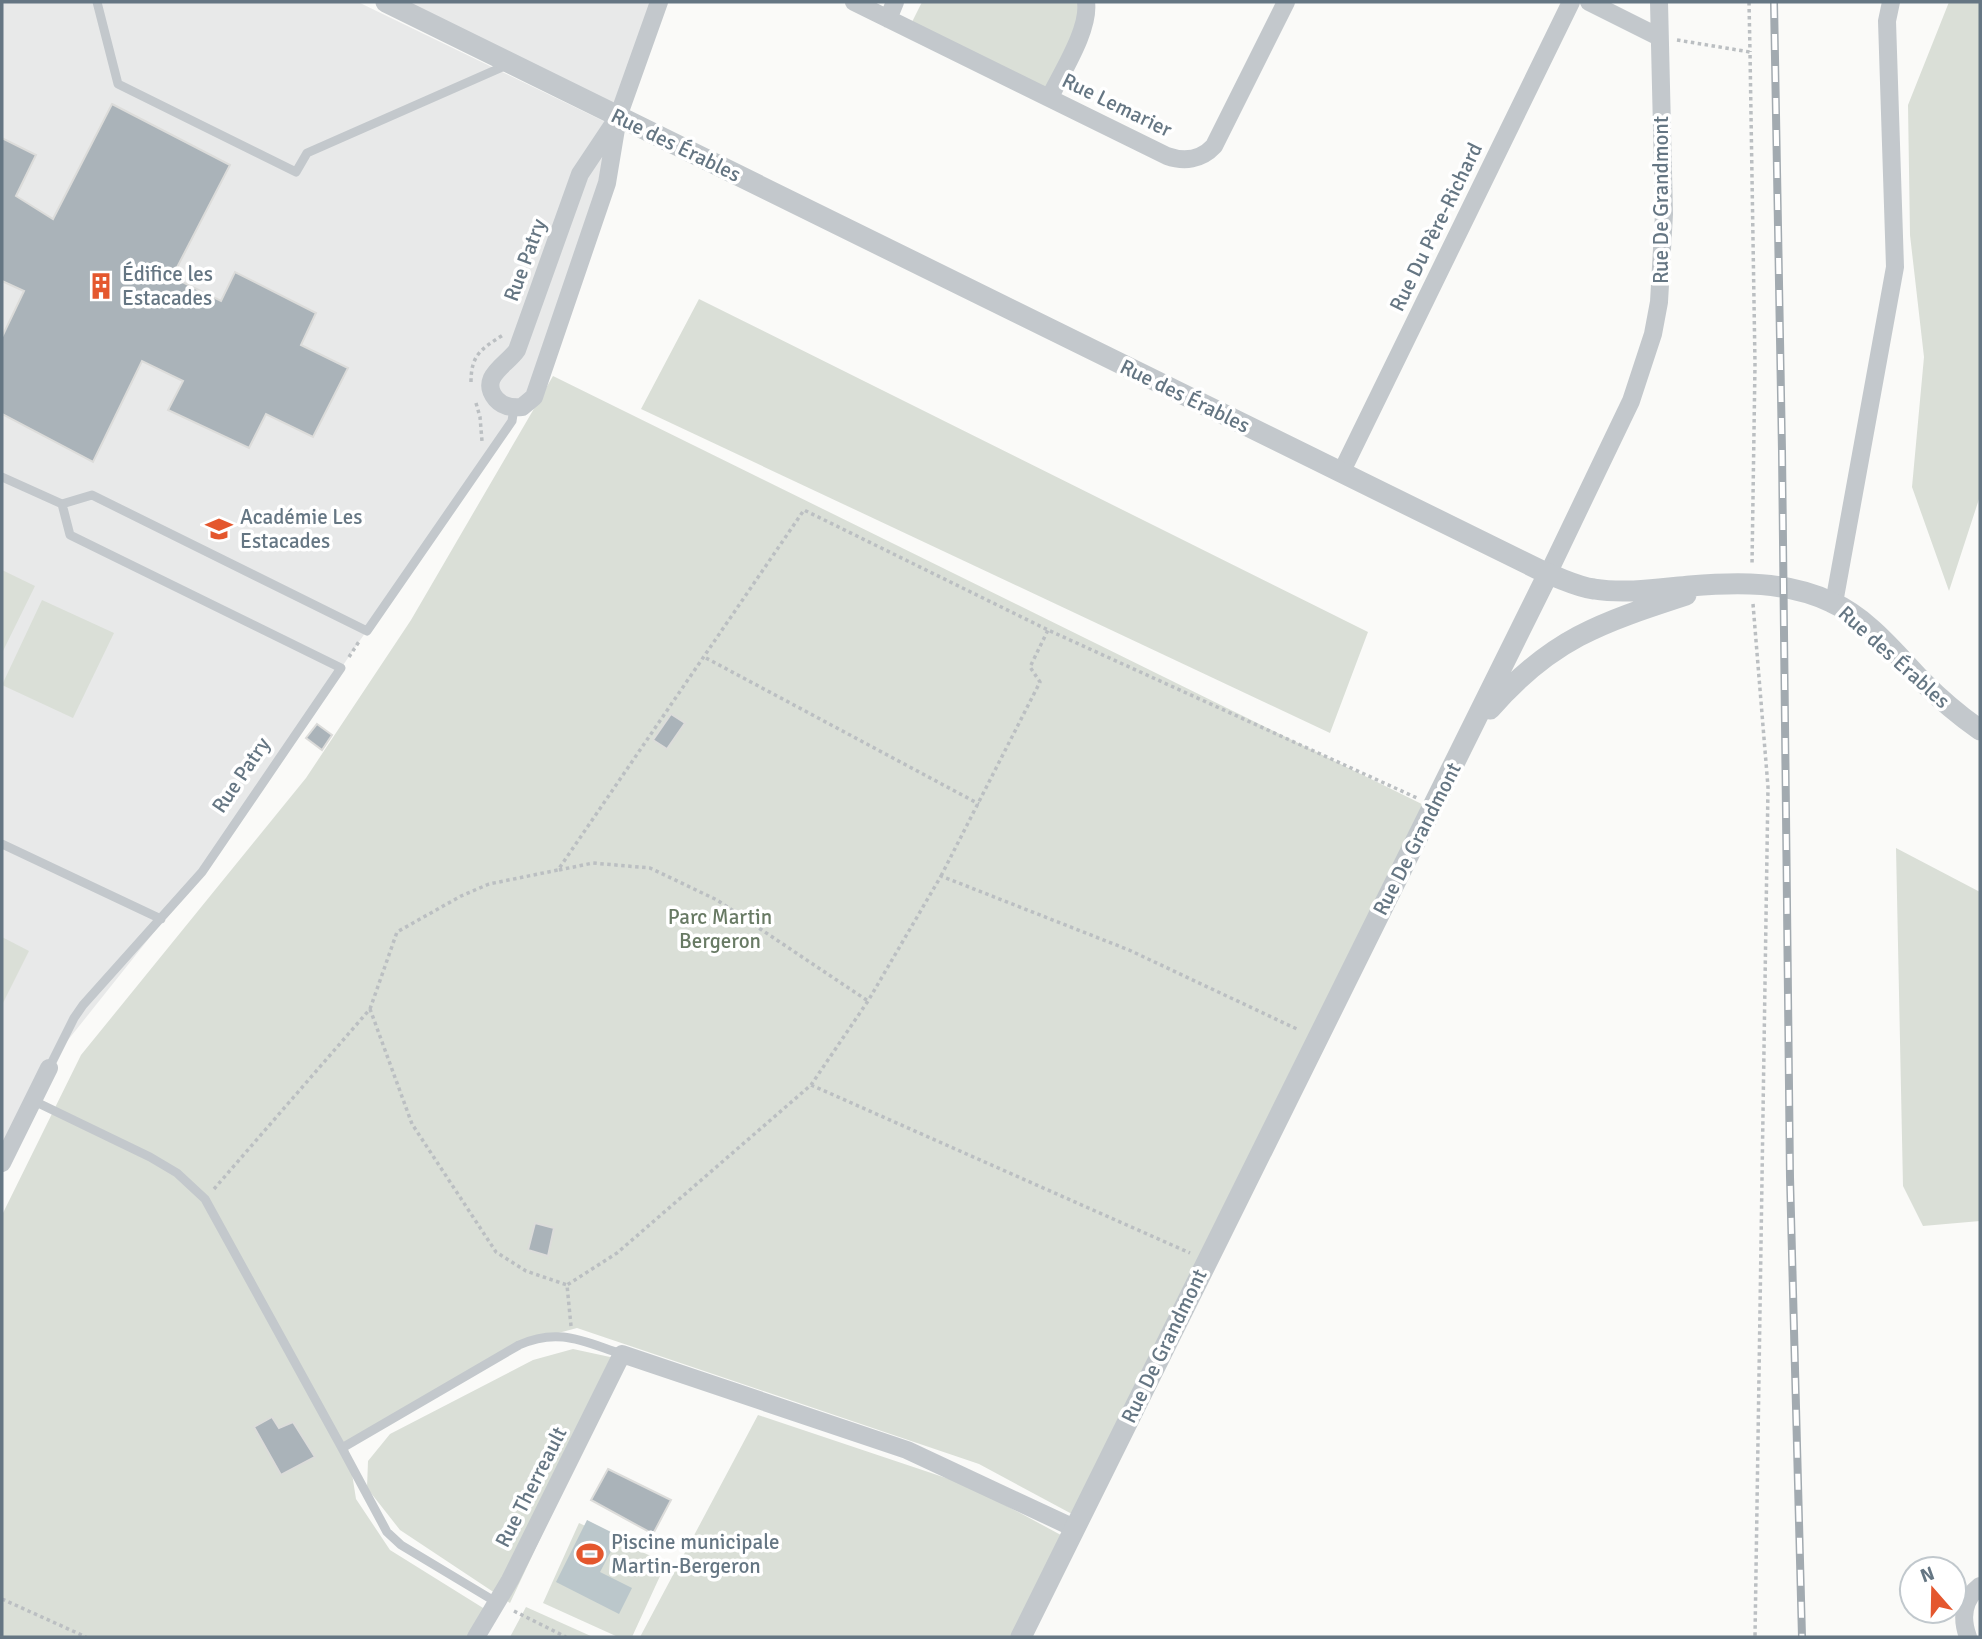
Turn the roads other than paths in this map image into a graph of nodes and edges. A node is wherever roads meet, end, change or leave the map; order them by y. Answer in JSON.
{"nodes":[{"id":1,"x":97,"y":2,"type":"edge"},
{"id":2,"x":386,"y":2,"type":"edge"},
{"id":3,"x":659,"y":2,"type":"edge"},
{"id":4,"x":854,"y":2,"type":"edge"},
{"id":5,"x":895,"y":2,"type":"edge"},
{"id":6,"x":1086,"y":2,"type":"edge"},
{"id":7,"x":1286,"y":2,"type":"edge"},
{"id":8,"x":1571,"y":2,"type":"edge"},
{"id":9,"x":1588,"y":2,"type":"edge"},
{"id":10,"x":1659,"y":2,"type":"edge"},
{"id":11,"x":1891,"y":2,"type":"edge"},
{"id":12,"x":888,"y":19,"type":"junction"},
{"id":13,"x":1659,"y":37,"type":"junction"},
{"id":14,"x":510,"y":63,"type":"junction"},
{"id":15,"x":1049,"y":97,"type":"junction"},
{"id":16,"x":618,"y":117,"type":"junction"},
{"id":17,"x":514,"y":408,"type":"junction"},
{"id":18,"x":1341,"y":473,"type":"junction"},
{"id":19,"x":2,"y":477,"type":"edge"},
{"id":20,"x":62,"y":504,"type":"junction"},
{"id":21,"x":1548,"y":574,"type":"junction"},
{"id":22,"x":1722,"y":584,"type":"junction"},
{"id":23,"x":1834,"y":603,"type":"junction"},
{"id":24,"x":1980,"y":730,"type":"edge"},
{"id":25,"x":1471,"y":731,"type":"junction"},
{"id":26,"x":2,"y":844,"type":"edge"},
{"id":27,"x":161,"y":919,"type":"junction"},
{"id":28,"x":50,"y":1068,"type":"joint"},
{"id":29,"x":34,"y":1101,"type":"junction"},
{"id":30,"x":2,"y":1163,"type":"edge"},
{"id":31,"x":622,"y":1354,"type":"junction"},
{"id":32,"x":342,"y":1448,"type":"junction"},
{"id":33,"x":1074,"y":1528,"type":"junction"},
{"id":34,"x":1980,"y":1586,"type":"edge"},
{"id":35,"x":496,"y":1602,"type":"junction"},
{"id":36,"x":476,"y":1637,"type":"edge"},
{"id":37,"x":1021,"y":1637,"type":"edge"},
{"id":38,"x":1968,"y":1637,"type":"edge"}],
"edges":[{"from":1,"to":14,"type":"lane"},
{"from":2,"to":14,"type":"street","name":"Rue des Érables"},
{"from":3,"to":16,"type":"street","name":"Rue Patry"},
{"from":4,"to":12,"type":"street","name":"Rue Lemarier"},
{"from":5,"to":12,"type":"street"},
{"from":6,"to":15,"type":"street"},
{"from":7,"to":15,"type":"street","name":"Rue Lemarier"},
{"from":8,"to":18,"type":"street","name":"Rue Du Père-Richard"},
{"from":9,"to":13,"type":"street"},
{"from":10,"to":13,"type":"street","name":"Rue De Grandmont"},
{"from":11,"to":23,"type":"street"},
{"from":12,"to":15,"type":"street","name":"Rue Lemarier"},
{"from":13,"to":21,"type":"street","name":"Rue De Grandmont"},
{"from":14,"to":16,"type":"street","name":"Rue des Érables"},
{"from":16,"to":17,"type":"street","name":"Rue Patry"},
{"from":16,"to":17,"type":"street","name":"Rue Patry"},
{"from":16,"to":18,"type":"street","name":"Rue des Érables"},
{"from":17,"to":20,"type":"lane","name":"Rue Patry"},
{"from":18,"to":21,"type":"street","name":"Rue des Érables"},
{"from":19,"to":20,"type":"lane"},
{"from":20,"to":27,"type":"lane","name":"Rue Patry"},
{"from":21,"to":22,"type":"street","name":"Rue des Érables"},
{"from":21,"to":25,"type":"street","name":"Rue De Grandmont"},
{"from":22,"to":23,"type":"street","name":"Rue des Érables"},
{"from":22,"to":25,"type":"street"},
{"from":23,"to":24,"type":"street","name":"Rue des Érables"},
{"from":25,"to":33,"type":"street","name":"Rue De Grandmont"},
{"from":26,"to":27,"type":"lane"},
{"from":27,"to":28,"type":"lane","name":"Rue Patry"},
{"from":28,"to":29,"type":"street","name":"Rue Patry"},
{"from":29,"to":30,"type":"street","name":"Rue Patry"},
{"from":29,"to":32,"type":"lane"},
{"from":31,"to":32,"type":"lane"},
{"from":31,"to":33,"type":"street"},
{"from":31,"to":35,"type":"street","name":"Rue Therreault"},
{"from":32,"to":35,"type":"lane"},
{"from":33,"to":37,"type":"street","name":"Rue De Grandmont"},
{"from":34,"to":38,"type":"street"},
{"from":35,"to":36,"type":"street","name":"Rue Therreault"}]}
